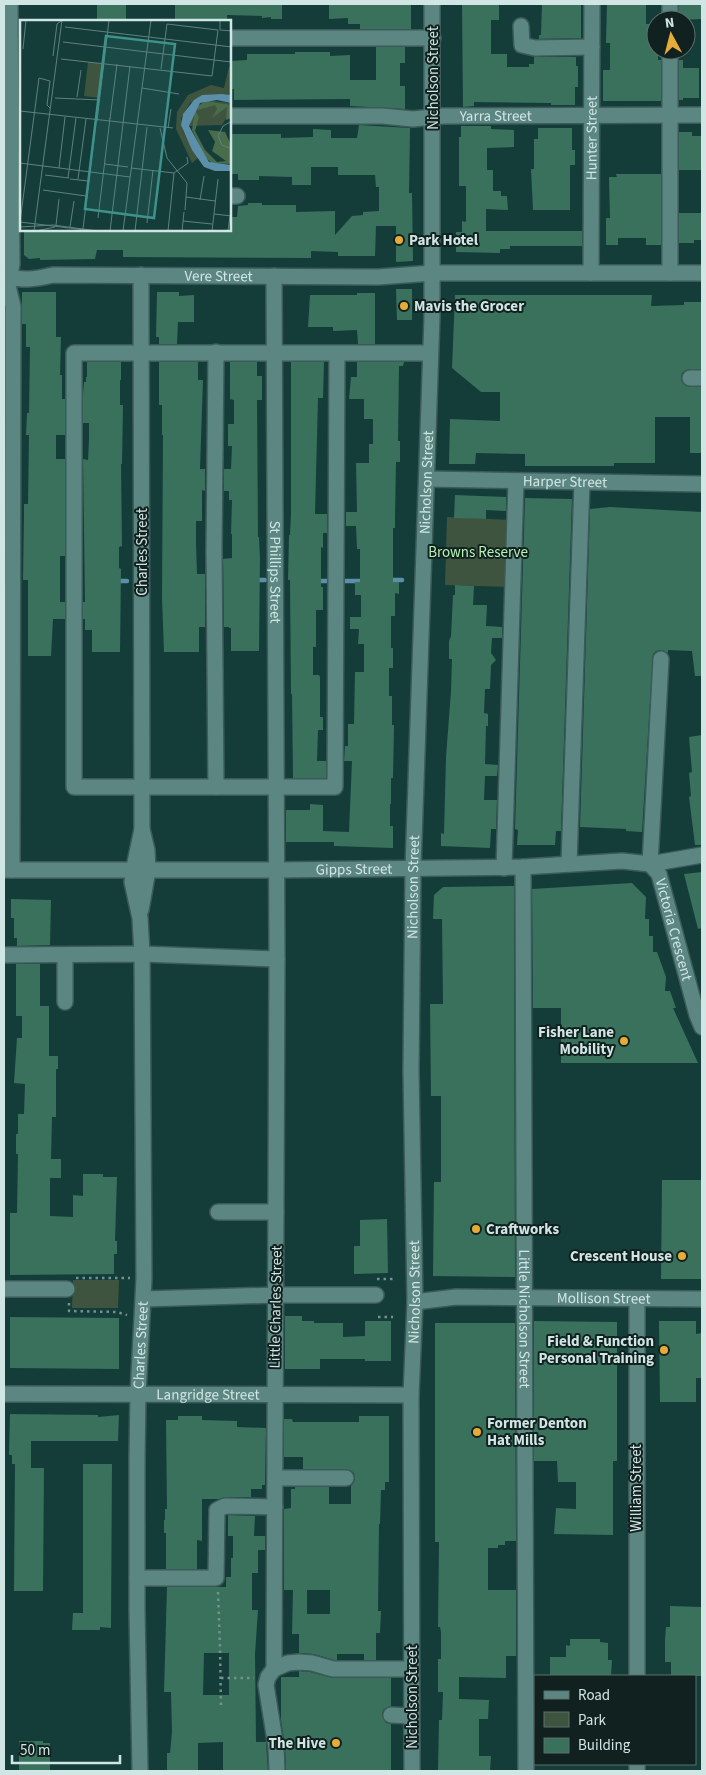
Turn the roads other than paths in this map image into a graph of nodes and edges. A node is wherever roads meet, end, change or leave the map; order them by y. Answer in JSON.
{"nodes":[{"id":1,"x":10,"y":4,"type":"edge"},
{"id":2,"x":432,"y":4,"type":"edge"},
{"id":3,"x":592,"y":4,"type":"edge"},
{"id":4,"x":522,"y":26,"type":"dead end"},
{"id":5,"x":12,"y":38,"type":"edge"},
{"id":6,"x":231,"y":38,"type":"edge"},
{"id":7,"x":433,"y":38,"type":"junction"},
{"id":8,"x":592,"y":47,"type":"junction"},
{"id":9,"x":670,"y":60,"type":"edge"},
{"id":10,"x":669,"y":115,"type":"junction"},
{"id":11,"x":702,"y":115,"type":"edge"},
{"id":12,"x":231,"y":116,"type":"edge"},
{"id":13,"x":591,"y":116,"type":"junction"},
{"id":14,"x":12,"y":117,"type":"edge"},
{"id":15,"x":433,"y":117,"type":"junction"},
{"id":16,"x":16,"y":194,"type":"edge"},
{"id":17,"x":433,"y":273,"type":"junction"},
{"id":18,"x":591,"y":273,"type":"junction"},
{"id":19,"x":670,"y":273,"type":"junction"},
{"id":20,"x":702,"y":273,"type":"edge"},
{"id":21,"x":141,"y":275,"type":"junction"},
{"id":22,"x":274,"y":276,"type":"junction"},
{"id":23,"x":7,"y":278,"type":"edge"},
{"id":24,"x":142,"y":352,"type":"junction"},
{"id":25,"x":216,"y":352,"type":"junction"},
{"id":26,"x":275,"y":352,"type":"junction"},
{"id":27,"x":430,"y":352,"type":"junction"},
{"id":28,"x":336,"y":353,"type":"junction"},
{"id":29,"x":427,"y":479,"type":"junction"},
{"id":30,"x":516,"y":481,"type":"junction"},
{"id":31,"x":582,"y":482,"type":"junction"},
{"id":32,"x":702,"y":484,"type":"edge"},
{"id":33,"x":8,"y":651,"type":"edge"},
{"id":34,"x":661,"y":659,"type":"dead end"},
{"id":35,"x":142,"y":786,"type":"junction"},
{"id":36,"x":216,"y":786,"type":"junction"},
{"id":37,"x":275,"y":787,"type":"junction"},
{"id":38,"x":702,"y":855,"type":"edge"},
{"id":39,"x":569,"y":864,"type":"junction"},
{"id":40,"x":650,"y":864,"type":"junction"},
{"id":41,"x":523,"y":867,"type":"junction"},
{"id":42,"x":504,"y":868,"type":"junction"},
{"id":43,"x":413,"y":869,"type":"junction"},
{"id":44,"x":8,"y":870,"type":"edge"},
{"id":45,"x":140,"y":870,"type":"junction"},
{"id":46,"x":276,"y":870,"type":"junction"},
{"id":47,"x":4,"y":954,"type":"edge"},
{"id":48,"x":142,"y":954,"type":"junction"},
{"id":49,"x":65,"y":955,"type":"junction"},
{"id":50,"x":277,"y":958,"type":"junction"},
{"id":51,"x":65,"y":1002,"type":"dead end"},
{"id":52,"x":702,"y":1027,"type":"edge"},
{"id":53,"x":218,"y":1212,"type":"dead end"},
{"id":54,"x":276,"y":1212,"type":"junction"},
{"id":55,"x":4,"y":1289,"type":"edge"},
{"id":56,"x":69,"y":1290,"type":"road end"},
{"id":57,"x":276,"y":1295,"type":"junction"},
{"id":58,"x":376,"y":1295,"type":"dead end"},
{"id":59,"x":526,"y":1297,"type":"junction"},
{"id":60,"x":144,"y":1299,"type":"junction"},
{"id":61,"x":637,"y":1299,"type":"junction"},
{"id":62,"x":702,"y":1299,"type":"edge"},
{"id":63,"x":415,"y":1302,"type":"junction"},
{"id":64,"x":4,"y":1394,"type":"edge"},
{"id":65,"x":138,"y":1394,"type":"junction"},
{"id":66,"x":275,"y":1394,"type":"junction"},
{"id":67,"x":411,"y":1395,"type":"junction"},
{"id":68,"x":275,"y":1478,"type":"junction"},
{"id":69,"x":346,"y":1478,"type":"dead end"},
{"id":70,"x":274,"y":1507,"type":"junction"},
{"id":71,"x":137,"y":1578,"type":"junction"},
{"id":72,"x":411,"y":1669,"type":"junction"},
{"id":73,"x":271,"y":1673,"type":"junction"},
{"id":74,"x":637,"y":1675,"type":"edge"},
{"id":75,"x":390,"y":1715,"type":"dead end"},
{"id":76,"x":411,"y":1716,"type":"junction"},
{"id":77,"x":140,"y":1771,"type":"edge"},
{"id":78,"x":277,"y":1771,"type":"edge"},
{"id":79,"x":412,"y":1771,"type":"edge"},
{"id":80,"x":526,"y":1771,"type":"edge"}],
"edges":[{"from":1,"to":5,"type":"street"},
{"from":2,"to":7,"type":"street","name":"Nicholson Street"},
{"from":3,"to":8,"type":"street","name":"Hunter Street"},
{"from":4,"to":8,"type":"street"},
{"from":5,"to":14,"type":"street"},
{"from":6,"to":7,"type":"street"},
{"from":7,"to":15,"type":"street","name":"Nicholson Street"},
{"from":8,"to":13,"type":"street","name":"Hunter Street"},
{"from":9,"to":10,"type":"street"},
{"from":10,"to":11,"type":"street","name":"Yarra Street"},
{"from":10,"to":13,"type":"street","name":"Yarra Street"},
{"from":10,"to":19,"type":"street"},
{"from":12,"to":15,"type":"street","name":"Yarra Street"},
{"from":13,"to":15,"type":"street","name":"Yarra Street"},
{"from":13,"to":18,"type":"street","name":"Hunter Street"},
{"from":14,"to":16,"type":"street"},
{"from":15,"to":17,"type":"street","name":"Nicholson Street"},
{"from":16,"to":23,"type":"street"},
{"from":17,"to":18,"type":"street","name":"Vere Street"},
{"from":17,"to":22,"type":"street","name":"Vere Street"},
{"from":17,"to":27,"type":"street","name":"Nicholson Street"},
{"from":18,"to":19,"type":"street","name":"Vere Street"},
{"from":19,"to":20,"type":"street","name":"Vere Street"},
{"from":21,"to":22,"type":"street","name":"Vere Street"},
{"from":21,"to":23,"type":"street","name":"Vere Street"},
{"from":21,"to":24,"type":"street","name":"Charles Street"},
{"from":22,"to":26,"type":"street","name":"St Phillips Street"},
{"from":23,"to":33,"type":"street"},
{"from":24,"to":25,"type":"street"},
{"from":24,"to":35,"type":"street","name":"Charles Street"},
{"from":24,"to":35,"type":"street"},
{"from":25,"to":26,"type":"street"},
{"from":25,"to":36,"type":"street"},
{"from":26,"to":28,"type":"street"},
{"from":26,"to":37,"type":"street","name":"St Phillips Street"},
{"from":27,"to":28,"type":"street"},
{"from":27,"to":29,"type":"street","name":"Nicholson Street"},
{"from":28,"to":37,"type":"street"},
{"from":29,"to":30,"type":"street","name":"Harper Street"},
{"from":29,"to":43,"type":"street","name":"Nicholson Street"},
{"from":30,"to":31,"type":"street","name":"Harper Street"},
{"from":30,"to":42,"type":"street"},
{"from":31,"to":32,"type":"street","name":"Harper Street"},
{"from":31,"to":39,"type":"street"},
{"from":33,"to":44,"type":"street"},
{"from":34,"to":40,"type":"street"},
{"from":35,"to":36,"type":"street"},
{"from":35,"to":45,"type":"street","name":"Charles Street"},
{"from":36,"to":37,"type":"street"},
{"from":37,"to":46,"type":"street","name":"St Phillips Street"},
{"from":38,"to":40,"type":"street","name":"Gipps Street"},
{"from":39,"to":40,"type":"street","name":"Gipps Street"},
{"from":39,"to":41,"type":"street","name":"Gipps Street"},
{"from":40,"to":52,"type":"street","name":"Victoria Crescent"},
{"from":41,"to":42,"type":"street","name":"Gipps Street"},
{"from":41,"to":59,"type":"street","name":"Little Nicholson Street"},
{"from":42,"to":43,"type":"street","name":"Gipps Street"},
{"from":43,"to":46,"type":"street","name":"Gipps Street"},
{"from":43,"to":63,"type":"street","name":"Nicholson Street"},
{"from":44,"to":45,"type":"street","name":"Gipps Street"},
{"from":45,"to":46,"type":"street","name":"Gipps Street"},
{"from":45,"to":48,"type":"street","name":"Charles Street"},
{"from":46,"to":50,"type":"street","name":"Little Charles Street"},
{"from":47,"to":49,"type":"street"},
{"from":48,"to":49,"type":"street"},
{"from":48,"to":50,"type":"street"},
{"from":48,"to":60,"type":"street","name":"Charles Street"},
{"from":49,"to":51,"type":"street"},
{"from":50,"to":54,"type":"street","name":"Little Charles Street"},
{"from":53,"to":54,"type":"street"},
{"from":54,"to":57,"type":"street","name":"Little Charles Street"},
{"from":55,"to":56,"type":"street"},
{"from":57,"to":58,"type":"street"},
{"from":57,"to":60,"type":"street"},
{"from":57,"to":66,"type":"street","name":"Little Charles Street"},
{"from":59,"to":61,"type":"street","name":"Mollison Street"},
{"from":59,"to":63,"type":"street","name":"Mollison Street"},
{"from":59,"to":80,"type":"street","name":"Little Nicholson Street"},
{"from":60,"to":65,"type":"street","name":"Charles Street"},
{"from":61,"to":62,"type":"street","name":"Mollison Street"},
{"from":61,"to":74,"type":"street","name":"William Street"},
{"from":63,"to":67,"type":"street","name":"Nicholson Street"},
{"from":64,"to":65,"type":"street","name":"Langridge Street"},
{"from":65,"to":66,"type":"street","name":"Langridge Street"},
{"from":65,"to":71,"type":"street","name":"Charles Street"},
{"from":66,"to":67,"type":"street","name":"Langridge Street"},
{"from":66,"to":68,"type":"street","name":"Little Charles Street"},
{"from":67,"to":72,"type":"street","name":"Nicholson Street"},
{"from":68,"to":69,"type":"street"},
{"from":68,"to":70,"type":"street","name":"Little Charles Street"},
{"from":70,"to":71,"type":"street"},
{"from":70,"to":73,"type":"street","name":"Little Charles Street"},
{"from":71,"to":77,"type":"street","name":"Charles Street"},
{"from":72,"to":73,"type":"street"},
{"from":72,"to":76,"type":"street","name":"Nicholson Street"},
{"from":73,"to":78,"type":"street","name":"Little Charles Street"},
{"from":75,"to":76,"type":"street"},
{"from":76,"to":79,"type":"street","name":"Nicholson Street"}]}
